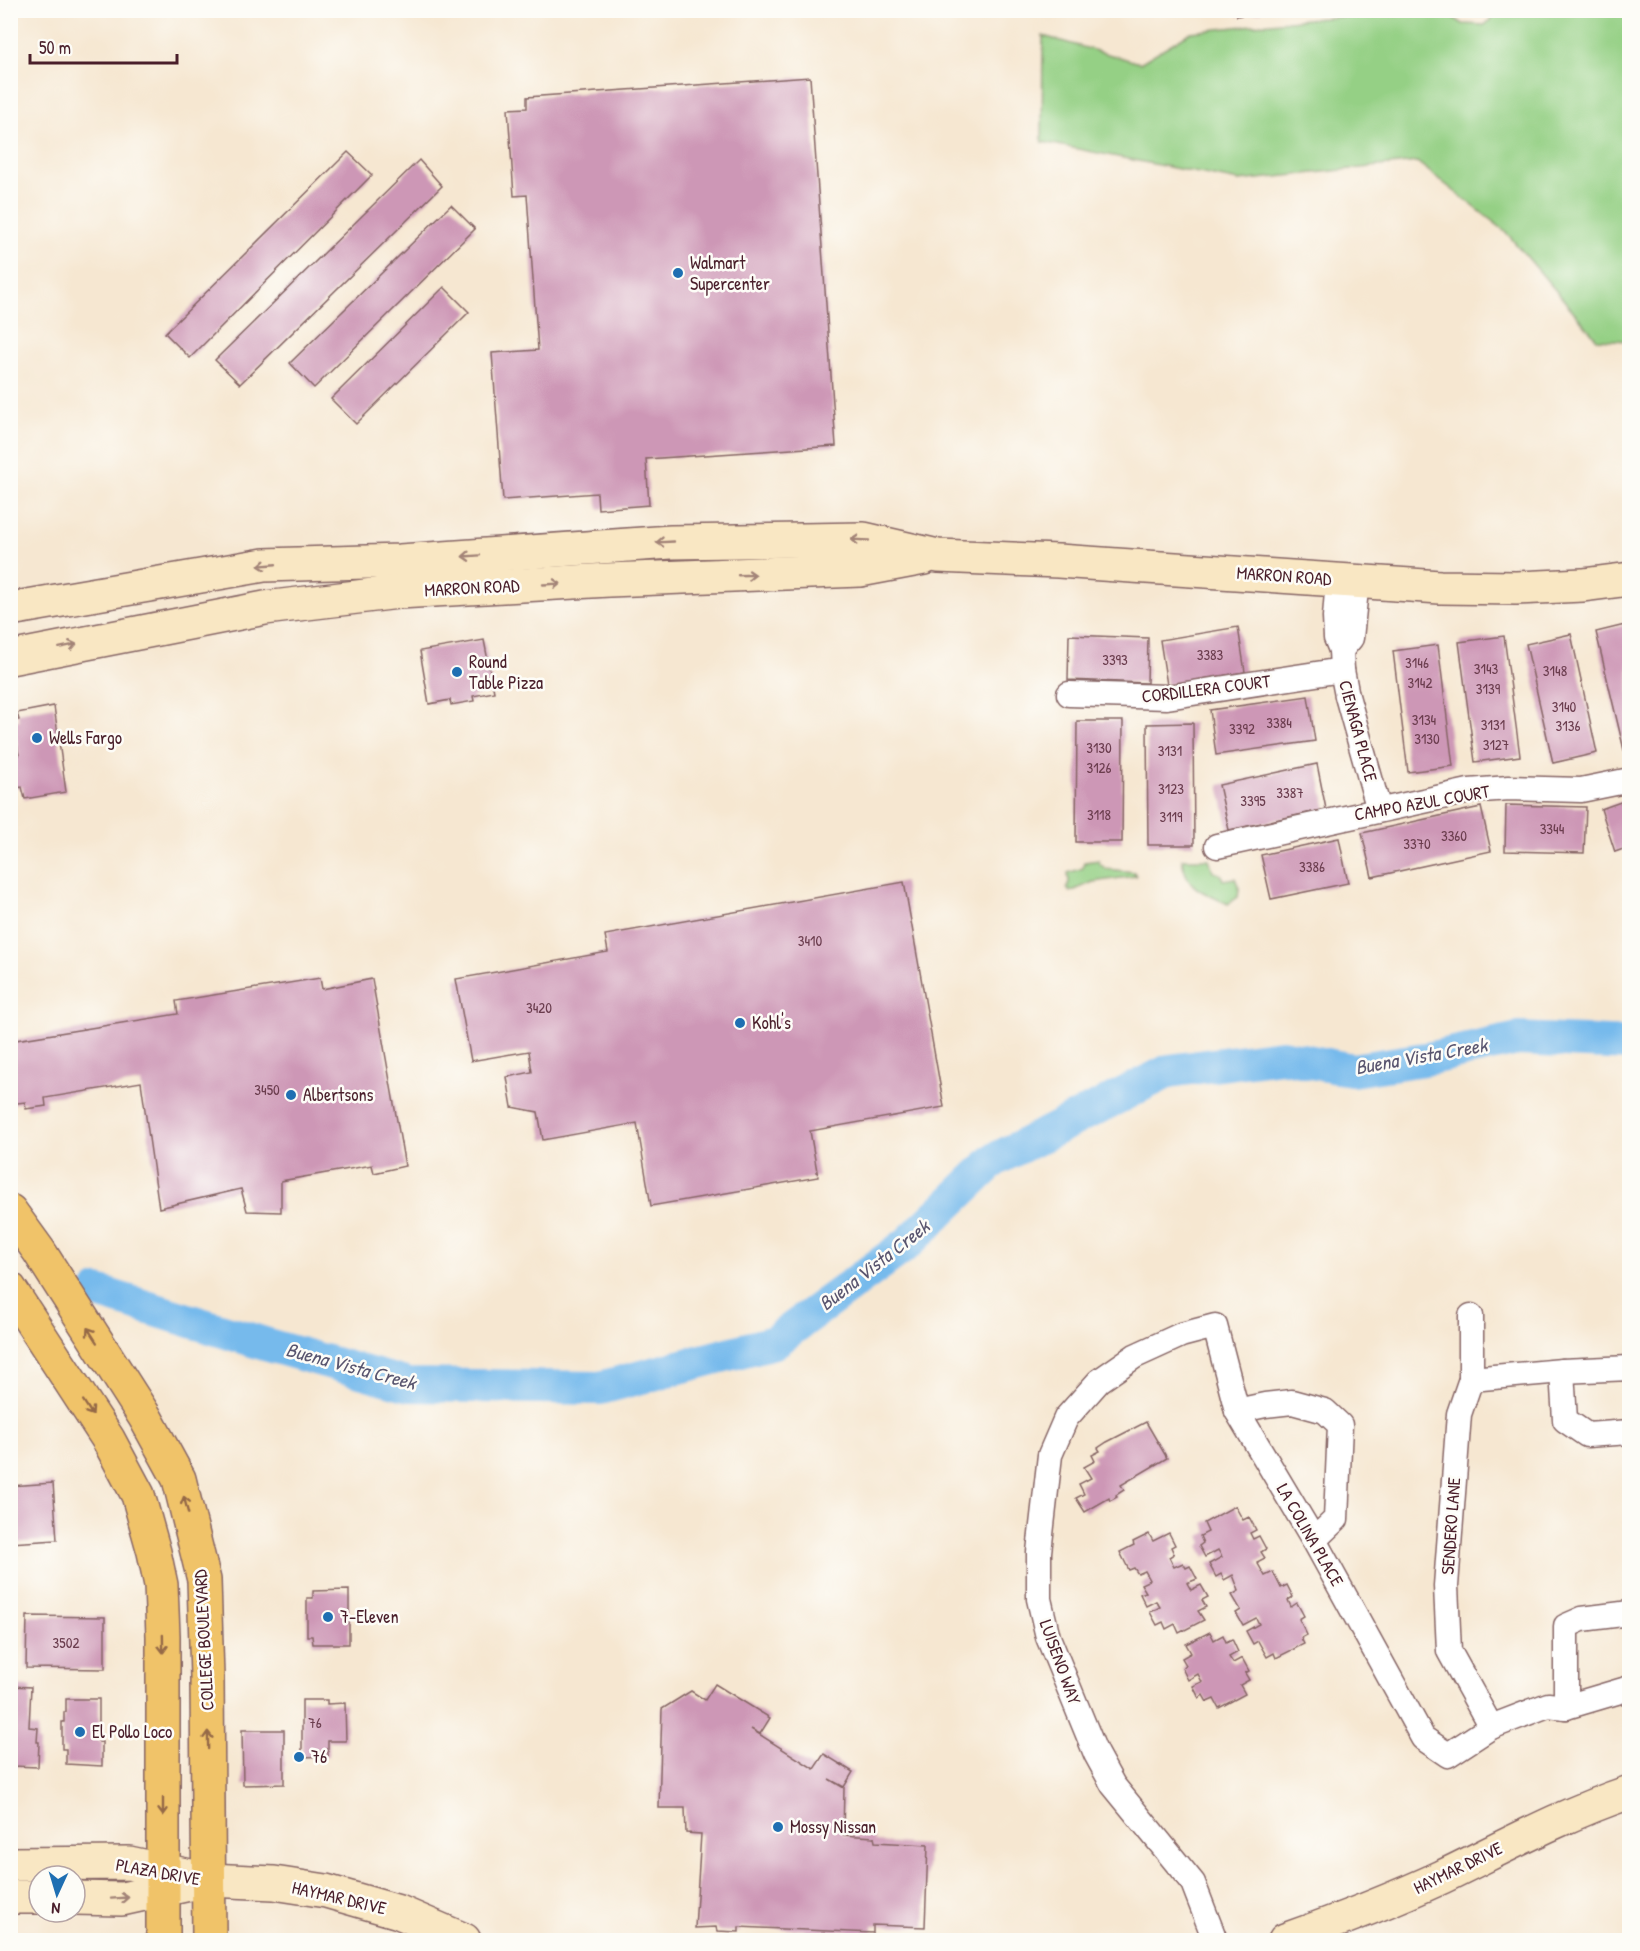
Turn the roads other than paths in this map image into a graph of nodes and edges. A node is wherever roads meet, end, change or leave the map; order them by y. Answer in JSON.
{"nodes":[{"id":1,"x":938,"y":556,"type":"junction"},
{"id":2,"x":1629,"y":579,"type":"edge"},
{"id":3,"x":1348,"y":580,"type":"junction"},
{"id":4,"x":10,"y":609,"type":"edge"},
{"id":5,"x":10,"y":658,"type":"edge"},
{"id":6,"x":1342,"y":660,"type":"junction"},
{"id":7,"x":1069,"y":694,"type":"dead end"},
{"id":8,"x":1622,"y":779,"type":"edge"},
{"id":9,"x":1379,"y":810,"type":"junction"},
{"id":10,"x":1217,"y":846,"type":"dead end"},
{"id":11,"x":11,"y":1212,"type":"edge"},
{"id":12,"x":10,"y":1289,"type":"edge"},
{"id":13,"x":1471,"y":1316,"type":"dead end"},
{"id":14,"x":1215,"y":1326,"type":"joint"},
{"id":15,"x":1629,"y":1368,"type":"edge"},
{"id":16,"x":1562,"y":1371,"type":"junction"},
{"id":17,"x":1471,"y":1378,"type":"junction"},
{"id":18,"x":1237,"y":1411,"type":"junction"},
{"id":19,"x":1629,"y":1432,"type":"edge"},
{"id":20,"x":147,"y":1524,"type":"junction"},
{"id":21,"x":1314,"y":1540,"type":"junction"},
{"id":22,"x":200,"y":1556,"type":"junction"},
{"id":23,"x":161,"y":1585,"type":"junction"},
{"id":24,"x":1629,"y":1613,"type":"edge"},
{"id":25,"x":206,"y":1624,"type":"junction"},
{"id":26,"x":1629,"y":1688,"type":"edge"},
{"id":27,"x":1566,"y":1707,"type":"junction"},
{"id":28,"x":1491,"y":1727,"type":"junction"},
{"id":29,"x":1629,"y":1792,"type":"edge"},
{"id":30,"x":10,"y":1864,"type":"edge"},
{"id":31,"x":164,"y":1880,"type":"junction"},
{"id":32,"x":209,"y":1880,"type":"junction"},
{"id":33,"x":10,"y":1897,"type":"edge"},
{"id":34,"x":27,"y":1898,"type":"edge"},
{"id":35,"x":87,"y":1898,"type":"edge"},
{"id":36,"x":163,"y":1941,"type":"edge"},
{"id":37,"x":209,"y":1941,"type":"edge"},
{"id":38,"x":464,"y":1941,"type":"edge"},
{"id":39,"x":1215,"y":1941,"type":"edge"},
{"id":40,"x":1285,"y":1941,"type":"edge"}],
"edges":[{"from":1,"to":3,"type":"street","name":"MARRON ROAD"},
{"from":1,"to":4,"type":"street","name":"MARRON ROAD","one_way":true},
{"from":5,"to":1,"type":"street","name":"MARRON ROAD","one_way":true},
{"from":2,"to":3,"type":"street","name":"MARRON ROAD"},
{"from":3,"to":6,"type":"street","name":"CIENAGA PLACE"},
{"from":6,"to":7,"type":"street","name":"CORDILLERA COURT"},
{"from":6,"to":9,"type":"street","name":"CIENAGA PLACE"},
{"from":8,"to":9,"type":"street","name":"CAMPO AZUL COURT"},
{"from":9,"to":10,"type":"street","name":"CAMPO AZUL COURT"},
{"from":22,"to":11,"type":"main road","name":"COLLEGE BOULEVARD","one_way":true},
{"from":12,"to":20,"type":"main road","one_way":true},
{"from":13,"to":17,"type":"street","name":"SENDERO LANE"},
{"from":14,"to":18,"type":"street","name":"LA COLINA PLACE"},
{"from":14,"to":39,"type":"street","name":"LUISENO WAY"},
{"from":15,"to":16,"type":"street"},
{"from":16,"to":17,"type":"street"},
{"from":16,"to":19,"type":"street"},
{"from":17,"to":28,"type":"street","name":"SENDERO LANE"},
{"from":18,"to":21,"type":"street","name":"LA COLINA PLACE"},
{"from":18,"to":21,"type":"street"},
{"from":20,"to":22,"type":"main road"},
{"from":20,"to":23,"type":"main road"},
{"from":21,"to":28,"type":"street","name":"LA COLINA PLACE"},
{"from":22,"to":25,"type":"main road","name":"COLLEGE BOULEVARD"},
{"from":23,"to":25,"type":"main road"},
{"from":23,"to":31,"type":"main road","one_way":true},
{"from":24,"to":27,"type":"street"},
{"from":32,"to":25,"type":"main road","name":"COLLEGE BOULEVARD","one_way":true},
{"from":26,"to":27,"type":"street"},
{"from":27,"to":28,"type":"street"},
{"from":29,"to":40,"type":"street","name":"HAYMAR DRIVE"},
{"from":30,"to":31,"type":"street","name":"PLAZA DRIVE"},
{"from":31,"to":32,"type":"street","name":"PLAZA DRIVE"},
{"from":35,"to":31,"type":"street","name":"PLAZA DRIVE","one_way":true},
{"from":31,"to":36,"type":"main road"},
{"from":32,"to":37,"type":"main road","name":"COLLEGE BOULEVARD"},
{"from":32,"to":38,"type":"street","name":"HAYMAR DRIVE"},
{"from":33,"to":34,"type":"street"}]}
